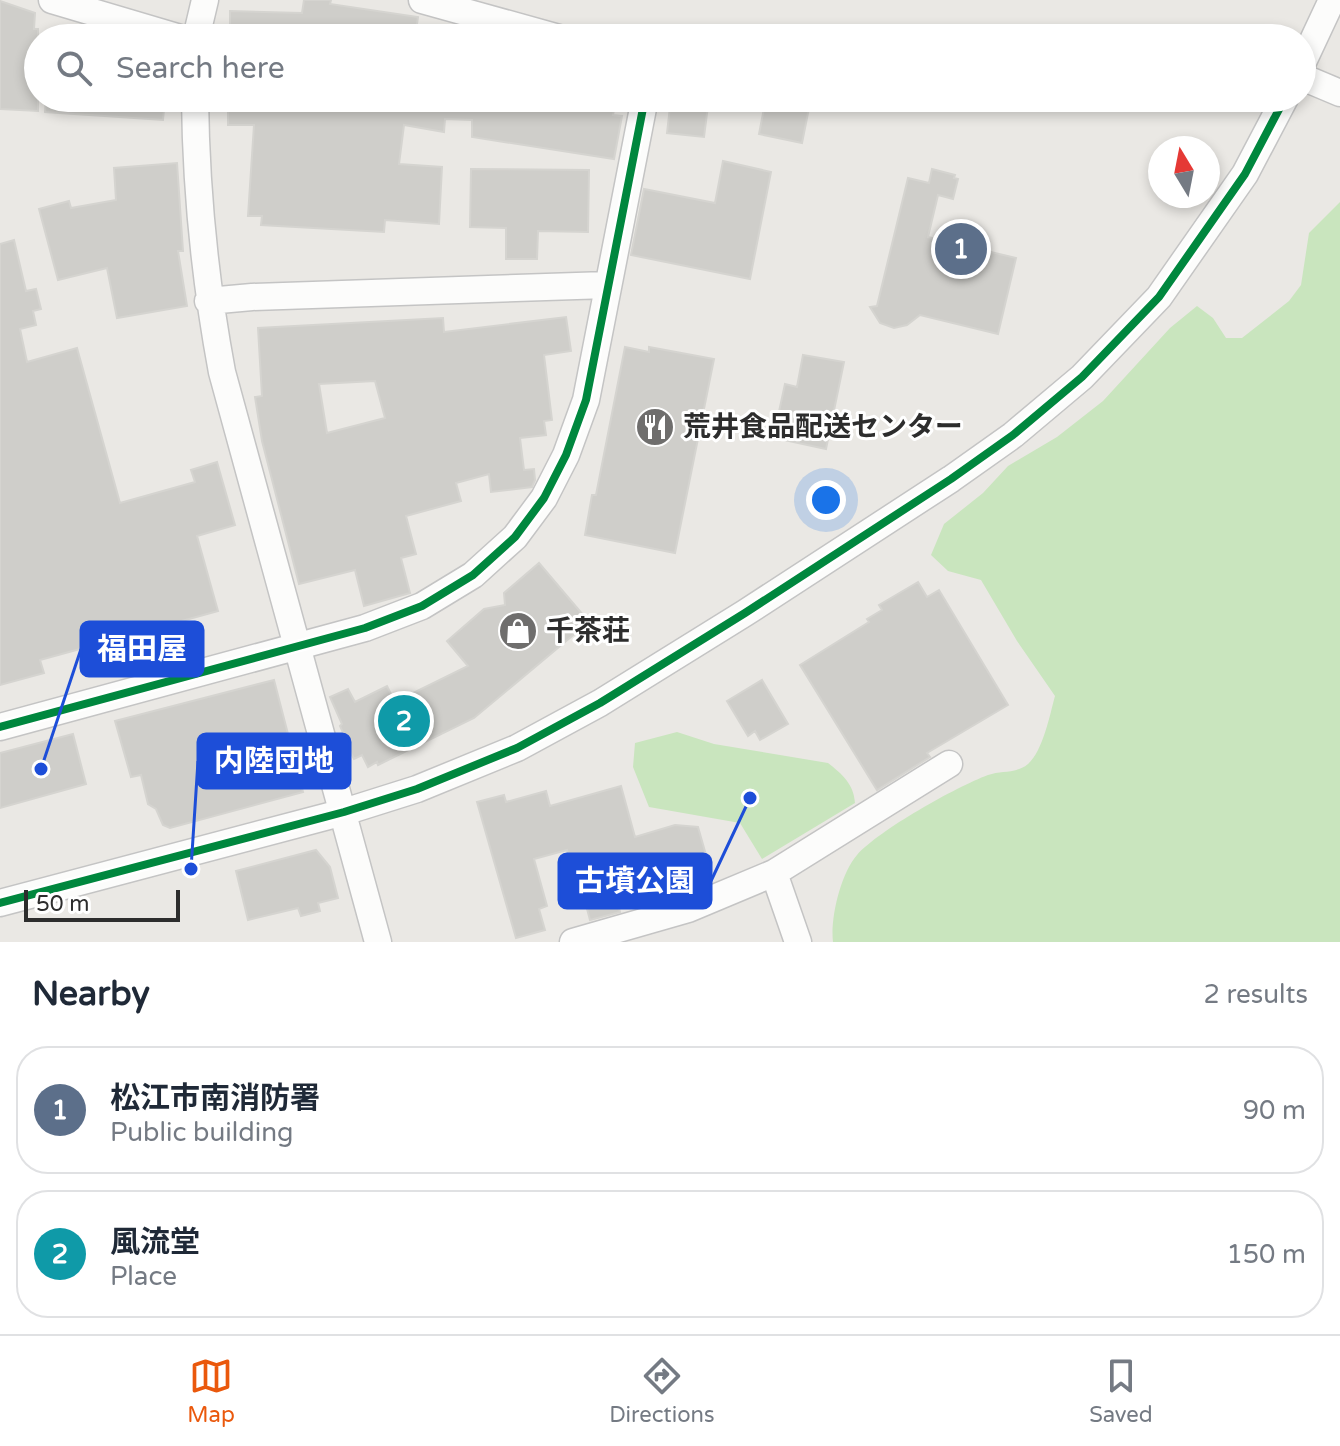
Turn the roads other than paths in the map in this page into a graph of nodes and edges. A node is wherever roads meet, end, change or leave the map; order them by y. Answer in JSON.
{"nodes":[{"id":1,"x":52,"y":0,"type":"edge"},
{"id":2,"x":205,"y":0,"type":"edge"},
{"id":3,"x":422,"y":0,"type":"edge"},
{"id":4,"x":1332,"y":0,"type":"edge"},
{"id":5,"x":133,"y":24,"type":"edge"},
{"id":6,"x":199,"y":24,"type":"edge"},
{"id":7,"x":509,"y":24,"type":"edge"},
{"id":8,"x":1316,"y":34,"type":"edge"},
{"id":9,"x":1316,"y":83,"type":"edge"},
{"id":10,"x":1340,"y":93,"type":"edge"},
{"id":11,"x":195,"y":112,"type":"edge"},
{"id":12,"x":642,"y":112,"type":"edge"},
{"id":13,"x":1278,"y":112,"type":"edge"},
{"id":14,"x":607,"y":285,"type":"junction"},
{"id":15,"x":208,"y":301,"type":"junction"},
{"id":16,"x":297,"y":647,"type":"junction"},
{"id":17,"x":0,"y":727,"type":"edge"},
{"id":18,"x":949,"y":764,"type":"dead end"},
{"id":19,"x":344,"y":812,"type":"junction"},
{"id":20,"x":774,"y":873,"type":"junction"},
{"id":21,"x":0,"y":903,"type":"edge"},
{"id":22,"x":605,"y":938,"type":"edge"},
{"id":23,"x":378,"y":942,"type":"edge"},
{"id":24,"x":573,"y":942,"type":"edge"},
{"id":25,"x":798,"y":942,"type":"edge"}],
"edges":[{"from":1,"to":5,"type":"street"},
{"from":2,"to":6,"type":"street"},
{"from":3,"to":7,"type":"street"},
{"from":4,"to":8,"type":"street"},
{"from":9,"to":10,"type":"street"},
{"from":11,"to":15,"type":"street"},
{"from":12,"to":14,"type":"street"},
{"from":13,"to":19,"type":"street"},
{"from":14,"to":15,"type":"street"},
{"from":14,"to":16,"type":"street"},
{"from":15,"to":16,"type":"street"},
{"from":16,"to":17,"type":"street"},
{"from":16,"to":19,"type":"street"},
{"from":18,"to":20,"type":"street"},
{"from":19,"to":21,"type":"street"},
{"from":19,"to":23,"type":"street"},
{"from":20,"to":22,"type":"street"},
{"from":20,"to":25,"type":"street"},
{"from":22,"to":24,"type":"street"}]}
